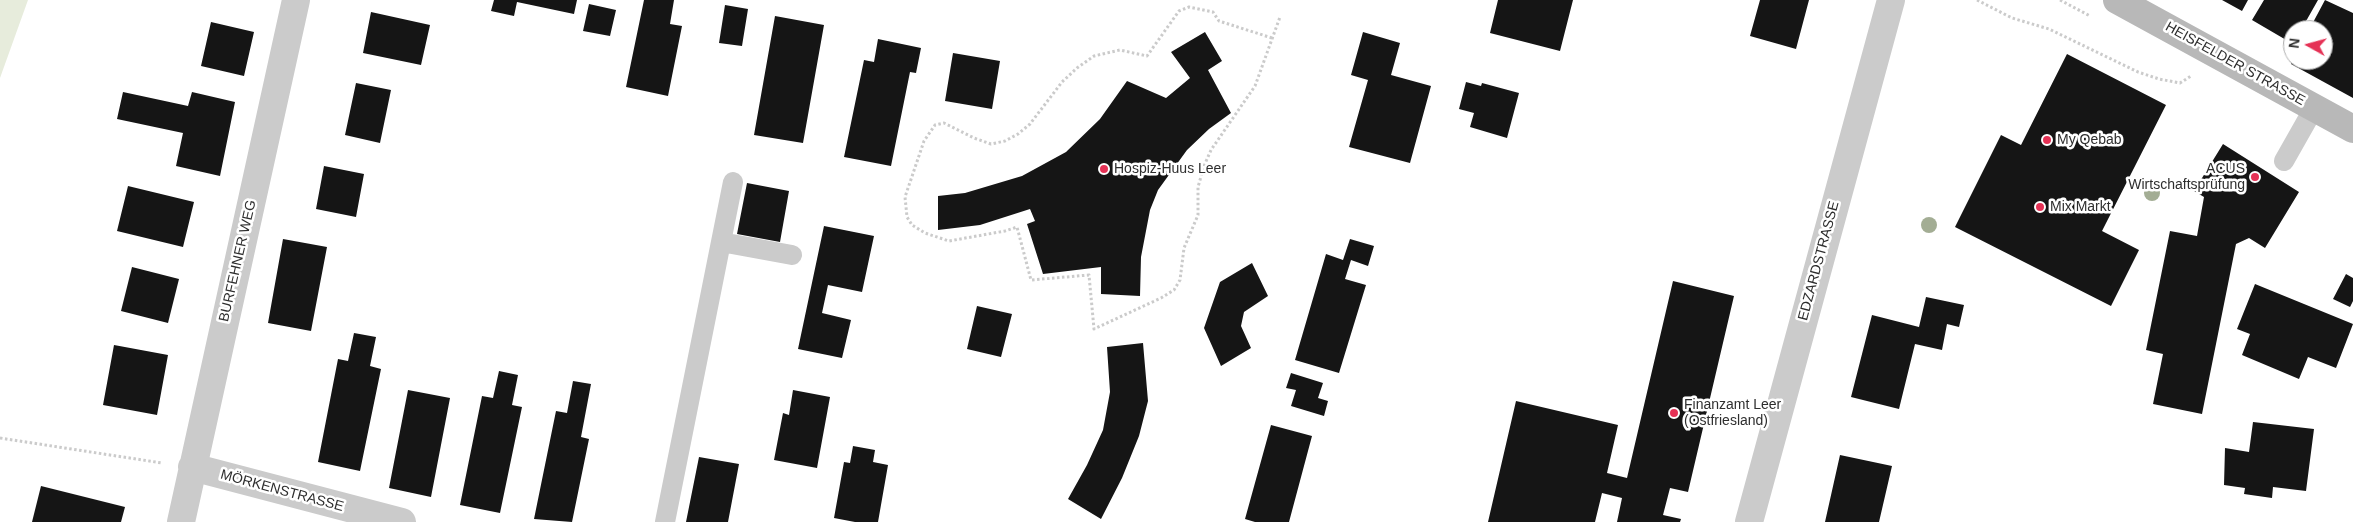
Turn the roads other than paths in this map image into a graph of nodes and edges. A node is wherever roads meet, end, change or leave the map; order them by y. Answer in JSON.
{"nodes":[{"id":1,"x":296,"y":0,"type":"edge"},
{"id":2,"x":1891,"y":0,"type":"edge"},
{"id":3,"x":2117,"y":0,"type":"edge"},
{"id":4,"x":2314,"y":108,"type":"junction"},
{"id":5,"x":2353,"y":129,"type":"edge"},
{"id":6,"x":2284,"y":161,"type":"dead end"},
{"id":7,"x":734,"y":182,"type":"dead end"},
{"id":8,"x":721,"y":242,"type":"junction"},
{"id":9,"x":792,"y":255,"type":"dead end"},
{"id":10,"x":192,"y":467,"type":"junction"},
{"id":11,"x":181,"y":522,"type":"edge"},
{"id":12,"x":402,"y":522,"type":"edge"},
{"id":13,"x":665,"y":522,"type":"edge"},
{"id":14,"x":1749,"y":522,"type":"edge"}],
"edges":[{"from":1,"to":10,"type":"street","name":"BURFEHNER WEG"},
{"from":2,"to":14,"type":"street","name":"EDZARDSTRASSE"},
{"from":3,"to":4,"type":"main road","name":"HEISFELDER STRASSE"},
{"from":4,"to":5,"type":"main road","name":"HEISFELDER STRASSE"},
{"from":4,"to":6,"type":"lane"},
{"from":7,"to":8,"type":"lane"},
{"from":8,"to":9,"type":"lane"},
{"from":8,"to":13,"type":"lane"},
{"from":10,"to":11,"type":"street","name":"BURFEHNER WEG"},
{"from":10,"to":12,"type":"street","name":"MÖRKENSTRASSE"}]}
